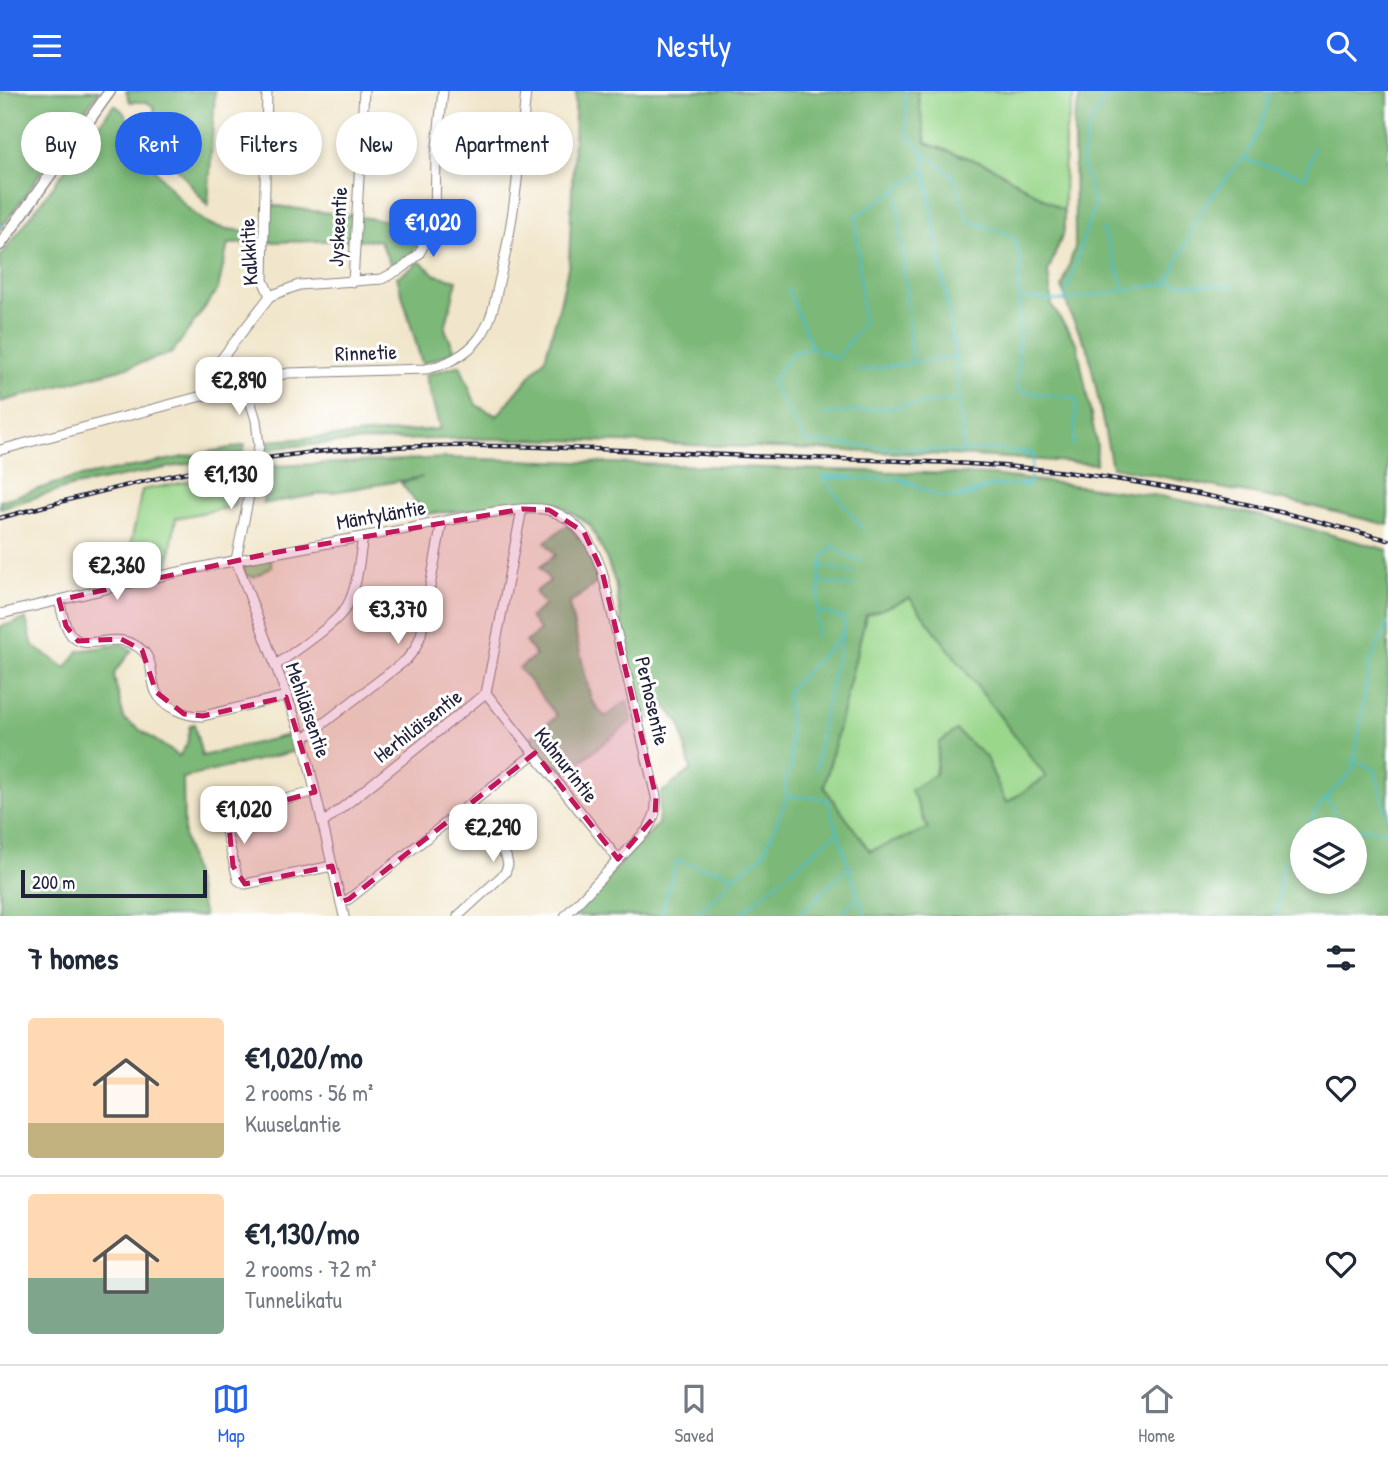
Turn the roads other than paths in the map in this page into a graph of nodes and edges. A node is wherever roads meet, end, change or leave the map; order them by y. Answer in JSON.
{"nodes":[{"id":1,"x":110,"y":91,"type":"edge"},
{"id":2,"x":267,"y":91,"type":"edge"},
{"id":3,"x":364,"y":91,"type":"edge"},
{"id":4,"x":443,"y":91,"type":"edge"},
{"id":5,"x":526,"y":91,"type":"edge"},
{"id":6,"x":0,"y":246,"type":"edge"},
{"id":7,"x":353,"y":282,"type":"junction"},
{"id":8,"x":270,"y":296,"type":"junction"},
{"id":9,"x":245,"y":384,"type":"junction"},
{"id":10,"x":216,"y":391,"type":"junction"},
{"id":11,"x":0,"y":450,"type":"edge"},
{"id":12,"x":522,"y":509,"type":"junction"},
{"id":13,"x":442,"y":522,"type":"junction"},
{"id":14,"x":363,"y":537,"type":"junction"},
{"id":15,"x":236,"y":560,"type":"junction"},
{"id":16,"x":59,"y":600,"type":"junction"},
{"id":17,"x":0,"y":614,"type":"edge"},
{"id":18,"x":275,"y":666,"type":"junction"},
{"id":19,"x":486,"y":693,"type":"junction"},
{"id":20,"x":286,"y":696,"type":"junction"},
{"id":21,"x":303,"y":739,"type":"junction"},
{"id":22,"x":535,"y":753,"type":"junction"},
{"id":23,"x":315,"y":792,"type":"junction"},
{"id":24,"x":466,"y":807,"type":"junction"},
{"id":25,"x":323,"y":823,"type":"junction"},
{"id":26,"x":618,"y":859,"type":"junction"},
{"id":27,"x":332,"y":866,"type":"junction"},
{"id":28,"x":341,"y":902,"type":"junction"},
{"id":29,"x":344,"y":916,"type":"edge"},
{"id":30,"x":458,"y":916,"type":"edge"},
{"id":31,"x":565,"y":916,"type":"edge"}],
"edges":[{"from":1,"to":6,"type":"main road"},
{"from":2,"to":8,"type":"street","name":"Kalkkitie"},
{"from":3,"to":7,"type":"street","name":"Jyskeentie"},
{"from":4,"to":7,"type":"street"},
{"from":5,"to":9,"type":"street","name":"Rinnetie"},
{"from":7,"to":8,"type":"street"},
{"from":8,"to":10,"type":"street","name":"Kalkkitie"},
{"from":9,"to":10,"type":"street","name":"Rinnetie"},
{"from":9,"to":15,"type":"street"},
{"from":10,"to":11,"type":"street","name":"Rinnetie"},
{"from":12,"to":13,"type":"street","name":"Mäntyläntie"},
{"from":12,"to":19,"type":"street","name":"Herhiläisentie"},
{"from":12,"to":26,"type":"street","name":"Perhosentie"},
{"from":13,"to":14,"type":"street","name":"Mäntyläntie"},
{"from":13,"to":21,"type":"street"},
{"from":14,"to":15,"type":"street","name":"Mäntyläntie"},
{"from":14,"to":18,"type":"street"},
{"from":15,"to":16,"type":"street","name":"Mäntyläntie"},
{"from":15,"to":18,"type":"street","name":"Mehiläisentie"},
{"from":16,"to":17,"type":"street","name":"Mäntyläntie"},
{"from":16,"to":20,"type":"street"},
{"from":18,"to":20,"type":"street","name":"Mehiläisentie"},
{"from":19,"to":22,"type":"street","name":"Kuhnurintie"},
{"from":19,"to":25,"type":"street","name":"Herhiläisentie"},
{"from":20,"to":21,"type":"street","name":"Mehiläisentie"},
{"from":21,"to":23,"type":"street","name":"Mehiläisentie"},
{"from":22,"to":24,"type":"street"},
{"from":22,"to":26,"type":"street","name":"Kuhnurintie"},
{"from":23,"to":25,"type":"street","name":"Mehiläisentie"},
{"from":23,"to":27,"type":"street"},
{"from":24,"to":28,"type":"street"},
{"from":24,"to":30,"type":"street"},
{"from":25,"to":27,"type":"street","name":"Mehiläisentie"},
{"from":26,"to":31,"type":"street","name":"Perhosentie"},
{"from":27,"to":28,"type":"street","name":"Mehiläisentie"},
{"from":28,"to":29,"type":"street","name":"Mehiläisentie"}]}
